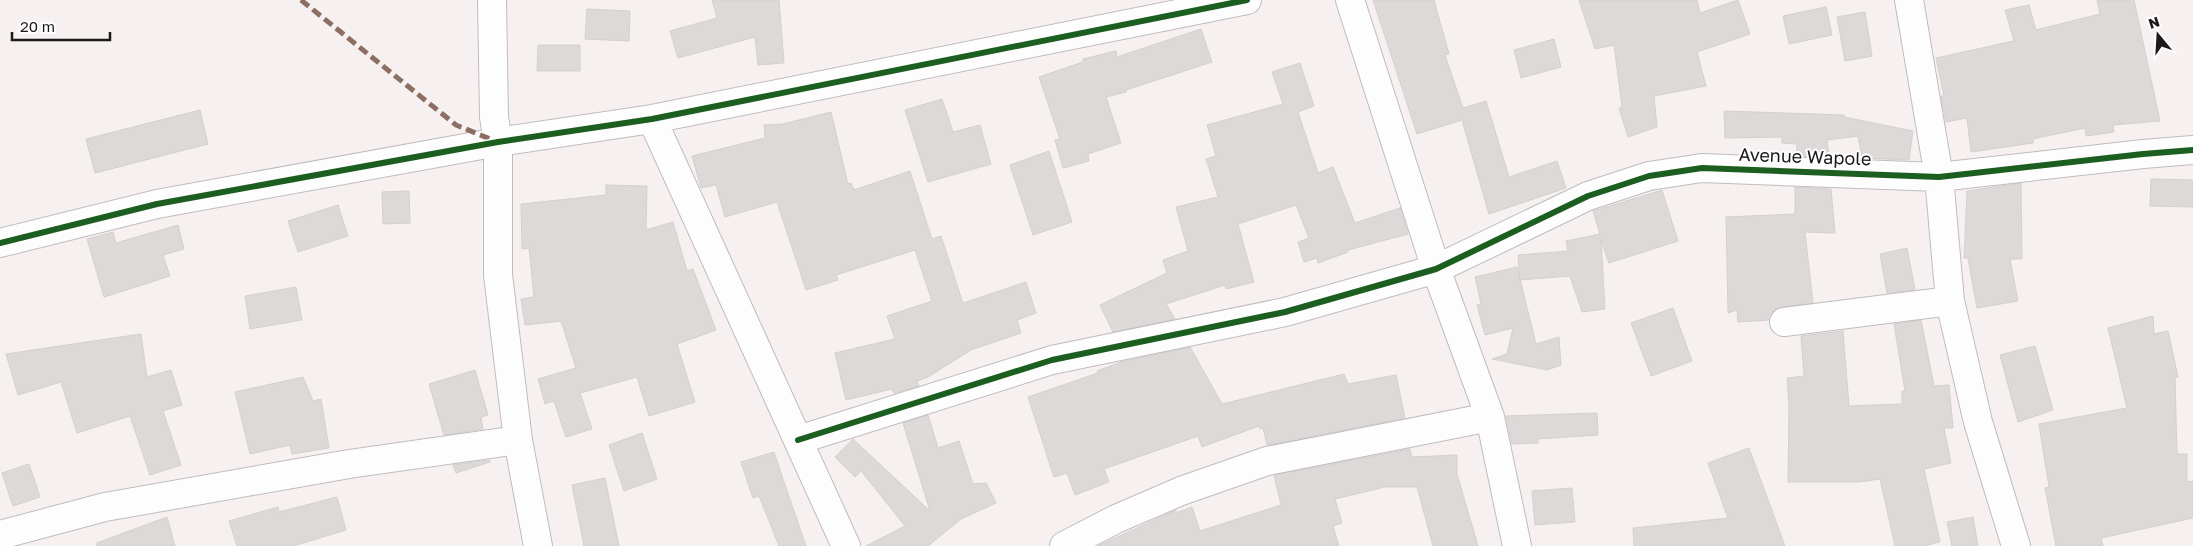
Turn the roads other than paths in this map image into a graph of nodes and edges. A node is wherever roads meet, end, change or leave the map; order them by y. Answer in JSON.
{"nodes":[{"id":1,"x":492,"y":0,"type":"edge"},
{"id":2,"x":1247,"y":0,"type":"edge"},
{"id":3,"x":1350,"y":0,"type":"edge"},
{"id":4,"x":1909,"y":0,"type":"edge"},
{"id":5,"x":652,"y":119,"type":"junction"},
{"id":6,"x":498,"y":142,"type":"junction"},
{"id":7,"x":2193,"y":150,"type":"edge"},
{"id":8,"x":1939,"y":177,"type":"junction"},
{"id":9,"x":0,"y":243,"type":"edge"},
{"id":10,"x":1436,"y":269,"type":"junction"},
{"id":11,"x":1950,"y":301,"type":"junction"},
{"id":12,"x":1784,"y":322,"type":"dead end"},
{"id":13,"x":1490,"y":417,"type":"junction"},
{"id":14,"x":518,"y":440,"type":"junction"},
{"id":15,"x":798,"y":440,"type":"junction"},
{"id":16,"x":0,"y":535,"type":"edge"},
{"id":17,"x":538,"y":546,"type":"edge"},
{"id":18,"x":846,"y":546,"type":"edge"},
{"id":19,"x":1064,"y":546,"type":"edge"},
{"id":20,"x":1517,"y":546,"type":"edge"},
{"id":21,"x":2016,"y":546,"type":"edge"}],
"edges":[{"from":1,"to":6,"type":"street"},
{"from":2,"to":5,"type":"street"},
{"from":3,"to":10,"type":"street"},
{"from":4,"to":8,"type":"street"},
{"from":5,"to":6,"type":"street"},
{"from":5,"to":15,"type":"street"},
{"from":6,"to":9,"type":"street"},
{"from":6,"to":14,"type":"street"},
{"from":7,"to":8,"type":"street","name":"Avenue Wapole"},
{"from":8,"to":10,"type":"street","name":"Avenue Wapole"},
{"from":8,"to":11,"type":"street"},
{"from":10,"to":13,"type":"street"},
{"from":10,"to":15,"type":"street","name":"Avenue Wapole"},
{"from":11,"to":12,"type":"street"},
{"from":11,"to":21,"type":"street"},
{"from":13,"to":19,"type":"street"},
{"from":13,"to":20,"type":"street"},
{"from":14,"to":16,"type":"street"},
{"from":14,"to":17,"type":"street"},
{"from":15,"to":18,"type":"street"}]}
